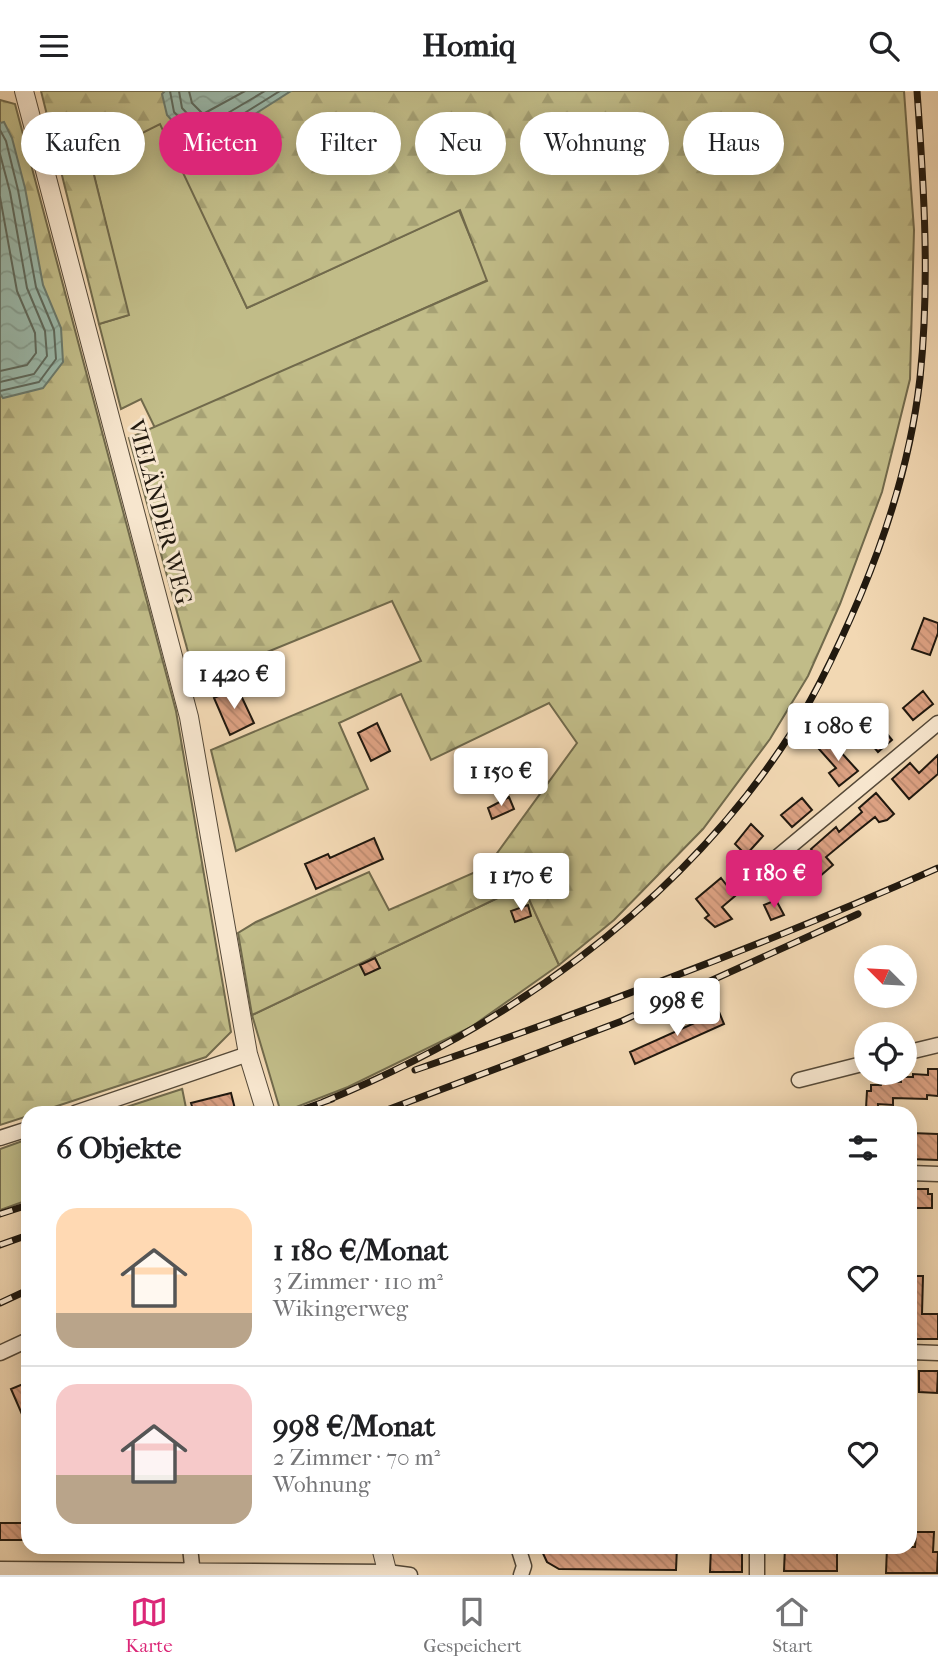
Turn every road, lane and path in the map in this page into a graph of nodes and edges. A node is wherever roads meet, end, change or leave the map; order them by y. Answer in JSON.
{"nodes":[{"id":1,"x":24,"y":91,"type":"edge"},
{"id":2,"x":938,"y":723,"type":"edge"},
{"id":3,"x":751,"y":879,"type":"dead end"},
{"id":4,"x":938,"y":1045,"type":"edge"},
{"id":5,"x":917,"y":1050,"type":"edge"},
{"id":6,"x":248,"y":1054,"type":"junction"},
{"id":7,"x":854,"y":1066,"type":"edge"},
{"id":8,"x":799,"y":1080,"type":"dead end"},
{"id":9,"x":96,"y":1106,"type":"edge"},
{"id":10,"x":264,"y":1106,"type":"edge"},
{"id":11,"x":21,"y":1132,"type":"edge"},
{"id":12,"x":0,"y":1139,"type":"edge"},
{"id":13,"x":917,"y":1173,"type":"edge"},
{"id":14,"x":938,"y":1174,"type":"edge"},
{"id":15,"x":21,"y":1343,"type":"edge"},
{"id":16,"x":917,"y":1352,"type":"edge"},
{"id":17,"x":0,"y":1353,"type":"edge"},
{"id":18,"x":938,"y":1353,"type":"edge"},
{"id":19,"x":191,"y":1554,"type":"edge"},
{"id":20,"x":383,"y":1554,"type":"edge"},
{"id":21,"x":520,"y":1554,"type":"edge"},
{"id":22,"x":757,"y":1554,"type":"edge"},
{"id":23,"x":0,"y":1569,"type":"edge"},
{"id":24,"x":193,"y":1572,"type":"edge"},
{"id":25,"x":387,"y":1573,"type":"edge"},
{"id":26,"x":410,"y":1575,"type":"edge"},
{"id":27,"x":522,"y":1575,"type":"edge"},
{"id":28,"x":757,"y":1575,"type":"edge"}],
"edges":[{"from":1,"to":6,"type":"street","name":"VIELÄNDER WEG"},
{"from":2,"to":3,"type":"street"},
{"from":4,"to":5,"type":"street"},
{"from":6,"to":9,"type":"street"},
{"from":6,"to":10,"type":"street","name":"VIELÄNDER WEG"},
{"from":7,"to":8,"type":"street"},
{"from":11,"to":12,"type":"street"},
{"from":13,"to":14,"type":"street"},
{"from":15,"to":17,"type":"street"},
{"from":16,"to":18,"type":"street"},
{"from":19,"to":24,"type":"street"},
{"from":20,"to":25,"type":"street"},
{"from":21,"to":27,"type":"street"},
{"from":22,"to":28,"type":"street"},
{"from":23,"to":24,"type":"street"},
{"from":24,"to":25,"type":"street"},
{"from":25,"to":26,"type":"street"}]}
